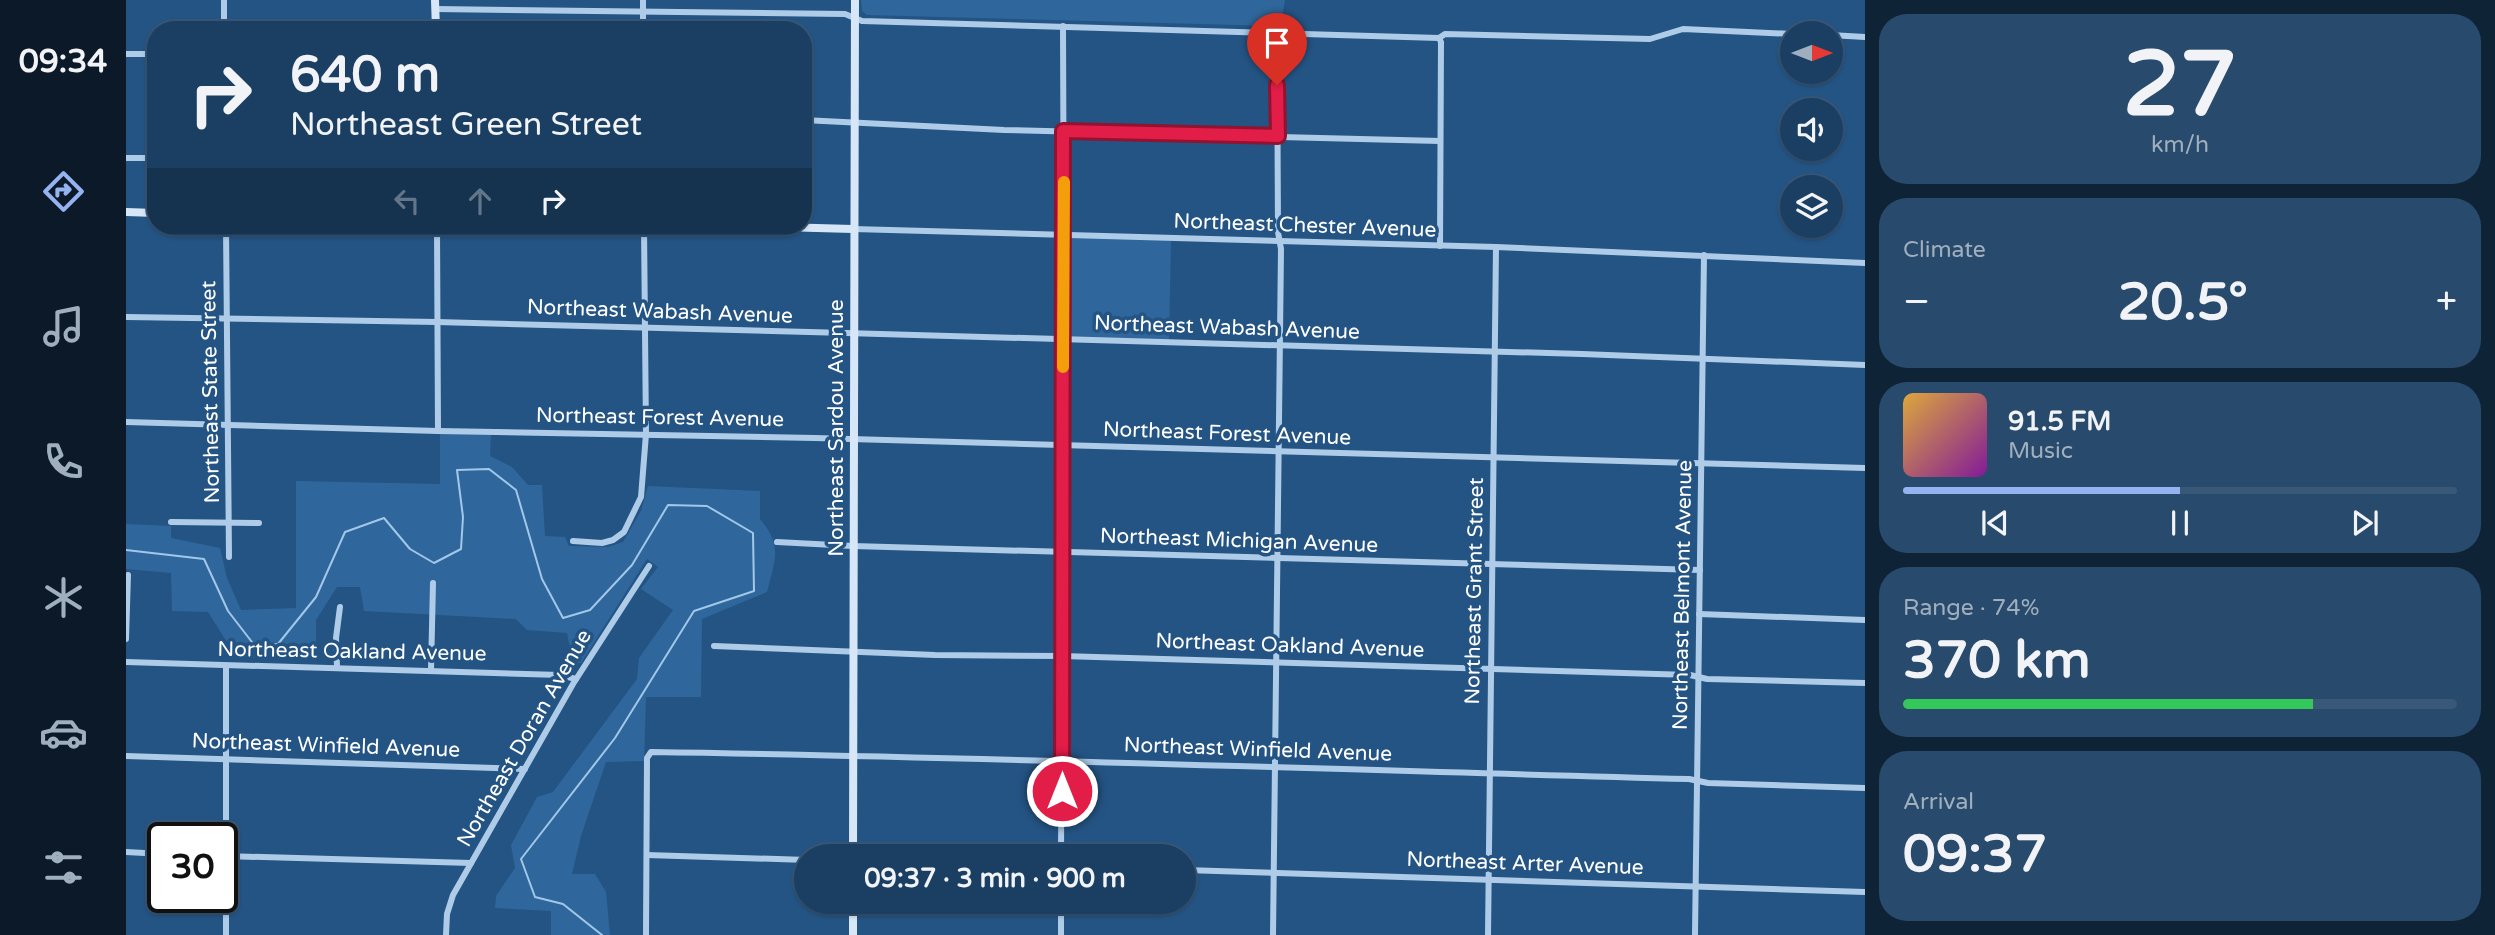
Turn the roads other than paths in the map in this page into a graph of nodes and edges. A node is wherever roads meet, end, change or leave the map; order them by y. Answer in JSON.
{"nodes":[{"id":1,"x":224,"y":0,"type":"edge"},
{"id":2,"x":643,"y":0,"type":"edge"},
{"id":3,"x":855,"y":0,"type":"edge"},
{"id":4,"x":435,"y":4,"type":"edge"},
{"id":5,"x":643,"y":12,"type":"junction"},
{"id":6,"x":854,"y":17,"type":"junction"},
{"id":7,"x":224,"y":21,"type":"edge"},
{"id":8,"x":643,"y":21,"type":"edge"},
{"id":9,"x":1063,"y":26,"type":"junction"},
{"id":10,"x":1277,"y":33,"type":"junction"},
{"id":11,"x":1780,"y":33,"type":"edge"},
{"id":12,"x":1843,"y":36,"type":"edge"},
{"id":13,"x":1865,"y":37,"type":"edge"},
{"id":14,"x":1439,"y":38,"type":"junction"},
{"id":15,"x":126,"y":54,"type":"edge"},
{"id":16,"x":147,"y":54,"type":"edge"},
{"id":17,"x":812,"y":121,"type":"edge"},
{"id":18,"x":854,"y":123,"type":"junction"},
{"id":19,"x":1063,"y":131,"type":"junction"},
{"id":20,"x":1278,"y":136,"type":"junction"},
{"id":21,"x":1440,"y":141,"type":"junction"},
{"id":22,"x":126,"y":158,"type":"edge"},
{"id":23,"x":147,"y":158,"type":"edge"},
{"id":24,"x":126,"y":212,"type":"edge"},
{"id":25,"x":147,"y":213,"type":"edge"},
{"id":26,"x":812,"y":228,"type":"edge"},
{"id":27,"x":853,"y":229,"type":"junction"},
{"id":28,"x":226,"y":235,"type":"edge"},
{"id":29,"x":436,"y":235,"type":"edge"},
{"id":30,"x":644,"y":235,"type":"edge"},
{"id":31,"x":1064,"y":236,"type":"junction"},
{"id":32,"x":1280,"y":242,"type":"junction"},
{"id":33,"x":1440,"y":246,"type":"junction"},
{"id":34,"x":1496,"y":247,"type":"junction"},
{"id":35,"x":1704,"y":255,"type":"junction"},
{"id":36,"x":1865,"y":263,"type":"edge"},
{"id":37,"x":126,"y":317,"type":"edge"},
{"id":38,"x":226,"y":318,"type":"junction"},
{"id":39,"x":437,"y":322,"type":"junction"},
{"id":40,"x":644,"y":328,"type":"junction"},
{"id":41,"x":854,"y":333,"type":"junction"},
{"id":42,"x":1064,"y":340,"type":"junction"},
{"id":43,"x":1280,"y":345,"type":"junction"},
{"id":44,"x":1494,"y":351,"type":"junction"},
{"id":45,"x":1702,"y":358,"type":"junction"},
{"id":46,"x":1865,"y":365,"type":"edge"},
{"id":47,"x":126,"y":422,"type":"edge"},
{"id":48,"x":227,"y":424,"type":"junction"},
{"id":49,"x":438,"y":431,"type":"junction"},
{"id":50,"x":646,"y":434,"type":"junction"},
{"id":51,"x":854,"y":439,"type":"junction"},
{"id":52,"x":1063,"y":446,"type":"junction"},
{"id":53,"x":1279,"y":453,"type":"junction"},
{"id":54,"x":1493,"y":459,"type":"junction"},
{"id":55,"x":1701,"y":463,"type":"junction"},
{"id":56,"x":1865,"y":468,"type":"edge"},
{"id":57,"x":171,"y":522,"type":"dead end"},
{"id":58,"x":228,"y":522,"type":"junction"},
{"id":59,"x":259,"y":523,"type":"dead end"},
{"id":60,"x":573,"y":541,"type":"dead end"},
{"id":61,"x":776,"y":542,"type":"dead end"},
{"id":62,"x":853,"y":546,"type":"junction"},
{"id":63,"x":1063,"y":552,"type":"junction"},
{"id":64,"x":229,"y":557,"type":"dead end"},
{"id":65,"x":1278,"y":558,"type":"junction"},
{"id":66,"x":1492,"y":565,"type":"junction"},
{"id":67,"x":649,"y":566,"type":"dead end"},
{"id":68,"x":1700,"y":570,"type":"junction"},
{"id":69,"x":128,"y":575,"type":"edge"},
{"id":70,"x":433,"y":583,"type":"dead end"},
{"id":71,"x":340,"y":607,"type":"dead end"},
{"id":72,"x":1699,"y":614,"type":"junction"},
{"id":73,"x":1865,"y":620,"type":"edge"},
{"id":74,"x":126,"y":639,"type":"edge"},
{"id":75,"x":714,"y":646,"type":"dead end"},
{"id":76,"x":853,"y":650,"type":"junction"},
{"id":77,"x":1062,"y":656,"type":"junction"},
{"id":78,"x":126,"y":662,"type":"edge"},
{"id":79,"x":1277,"y":662,"type":"junction"},
{"id":80,"x":226,"y":666,"type":"junction"},
{"id":81,"x":337,"y":667,"type":"junction"},
{"id":82,"x":1491,"y":669,"type":"junction"},
{"id":83,"x":431,"y":670,"type":"junction"},
{"id":84,"x":1698,"y":677,"type":"junction"},
{"id":85,"x":576,"y":679,"type":"junction"},
{"id":86,"x":1865,"y":683,"type":"edge"},
{"id":87,"x":853,"y":754,"type":"junction"},
{"id":88,"x":126,"y":756,"type":"edge"},
{"id":89,"x":226,"y":759,"type":"junction"},
{"id":90,"x":1062,"y":761,"type":"junction"},
{"id":91,"x":1275,"y":766,"type":"junction"},
{"id":92,"x":524,"y":769,"type":"junction"},
{"id":93,"x":1490,"y":774,"type":"junction"},
{"id":94,"x":1697,"y":781,"type":"junction"},
{"id":95,"x":1865,"y":788,"type":"edge"},
{"id":96,"x":225,"y":822,"type":"edge"},
{"id":97,"x":853,"y":844,"type":"edge"},
{"id":98,"x":1061,"y":844,"type":"edge"},
{"id":99,"x":126,"y":852,"type":"edge"},
{"id":100,"x":147,"y":853,"type":"edge"},
{"id":101,"x":647,"y":855,"type":"junction"},
{"id":102,"x":238,"y":856,"type":"edge"},
{"id":103,"x":794,"y":860,"type":"edge"},
{"id":104,"x":471,"y":863,"type":"junction"},
{"id":105,"x":1196,"y":870,"type":"edge"},
{"id":106,"x":1274,"y":873,"type":"junction"},
{"id":107,"x":1488,"y":880,"type":"junction"},
{"id":108,"x":1696,"y":886,"type":"junction"},
{"id":109,"x":1865,"y":892,"type":"edge"},
{"id":110,"x":225,"y":913,"type":"edge"},
{"id":111,"x":853,"y":914,"type":"edge"},
{"id":112,"x":1061,"y":914,"type":"edge"},
{"id":113,"x":226,"y":935,"type":"edge"},
{"id":114,"x":446,"y":935,"type":"edge"},
{"id":115,"x":646,"y":935,"type":"edge"},
{"id":116,"x":853,"y":935,"type":"edge"},
{"id":117,"x":1061,"y":935,"type":"edge"},
{"id":118,"x":1273,"y":935,"type":"edge"},
{"id":119,"x":1488,"y":935,"type":"edge"},
{"id":120,"x":1695,"y":935,"type":"edge"}],
"edges":[{"from":1,"to":7,"type":"street"},
{"from":2,"to":5,"type":"street"},
{"from":3,"to":6,"type":"main road","name":"Northeast Sardou Avenue"},
{"from":4,"to":5,"type":"street"},
{"from":5,"to":6,"type":"street"},
{"from":5,"to":8,"type":"street"},
{"from":6,"to":9,"type":"street"},
{"from":6,"to":18,"type":"main road","name":"Northeast Sardou Avenue"},
{"from":9,"to":10,"type":"street"},
{"from":9,"to":19,"type":"street"},
{"from":10,"to":14,"type":"street"},
{"from":10,"to":20,"type":"street"},
{"from":11,"to":14,"type":"street"},
{"from":12,"to":13,"type":"street"},
{"from":14,"to":21,"type":"street"},
{"from":15,"to":16,"type":"street"},
{"from":17,"to":18,"type":"street"},
{"from":18,"to":19,"type":"street"},
{"from":18,"to":27,"type":"main road","name":"Northeast Sardou Avenue"},
{"from":19,"to":20,"type":"street"},
{"from":19,"to":31,"type":"street"},
{"from":20,"to":21,"type":"street"},
{"from":20,"to":32,"type":"street"},
{"from":21,"to":33,"type":"street"},
{"from":22,"to":23,"type":"street"},
{"from":24,"to":25,"type":"main road"},
{"from":26,"to":27,"type":"main road","name":"Northeast Chester Avenue"},
{"from":27,"to":31,"type":"street","name":"Northeast Chester Avenue"},
{"from":27,"to":41,"type":"main road","name":"Northeast Sardou Avenue"},
{"from":28,"to":38,"type":"street","name":"Northeast State Street"},
{"from":29,"to":39,"type":"street"},
{"from":30,"to":40,"type":"street"},
{"from":31,"to":32,"type":"street","name":"Northeast Chester Avenue"},
{"from":31,"to":42,"type":"street"},
{"from":32,"to":33,"type":"street","name":"Northeast Chester Avenue"},
{"from":32,"to":43,"type":"street"},
{"from":33,"to":34,"type":"street","name":"Northeast Chester Avenue"},
{"from":34,"to":35,"type":"street","name":"Northeast Chester Avenue"},
{"from":34,"to":44,"type":"street","name":"Northeast Grant Street"},
{"from":35,"to":36,"type":"street","name":"Northeast Chester Avenue"},
{"from":35,"to":45,"type":"street","name":"Northeast Belmont Avenue"},
{"from":37,"to":38,"type":"street","name":"Northeast Wabash Avenue"},
{"from":38,"to":39,"type":"street","name":"Northeast Wabash Avenue"},
{"from":38,"to":48,"type":"street","name":"Northeast State Street"},
{"from":39,"to":40,"type":"street","name":"Northeast Wabash Avenue"},
{"from":39,"to":49,"type":"street"},
{"from":40,"to":41,"type":"street","name":"Northeast Wabash Avenue"},
{"from":40,"to":50,"type":"street"},
{"from":41,"to":42,"type":"street","name":"Northeast Wabash Avenue"},
{"from":41,"to":51,"type":"main road","name":"Northeast Sardou Avenue"},
{"from":42,"to":43,"type":"street","name":"Northeast Wabash Avenue"},
{"from":42,"to":52,"type":"street"},
{"from":43,"to":44,"type":"street","name":"Northeast Wabash Avenue"},
{"from":43,"to":53,"type":"street"},
{"from":44,"to":45,"type":"street","name":"Northeast Wabash Avenue"},
{"from":44,"to":54,"type":"street","name":"Northeast Grant Street"},
{"from":45,"to":46,"type":"street","name":"Northeast Wabash Avenue"},
{"from":45,"to":55,"type":"street","name":"Northeast Belmont Avenue"},
{"from":47,"to":48,"type":"street","name":"Northeast Forest Avenue"},
{"from":48,"to":49,"type":"street","name":"Northeast Forest Avenue"},
{"from":48,"to":58,"type":"street","name":"Northeast State Street"},
{"from":49,"to":50,"type":"street","name":"Northeast Forest Avenue"},
{"from":50,"to":51,"type":"street","name":"Northeast Forest Avenue"},
{"from":50,"to":60,"type":"street"},
{"from":51,"to":52,"type":"street","name":"Northeast Forest Avenue"},
{"from":51,"to":62,"type":"main road","name":"Northeast Sardou Avenue"},
{"from":52,"to":53,"type":"street","name":"Northeast Forest Avenue"},
{"from":52,"to":63,"type":"street"},
{"from":53,"to":54,"type":"street","name":"Northeast Forest Avenue"},
{"from":53,"to":65,"type":"street"},
{"from":54,"to":55,"type":"street","name":"Northeast Forest Avenue"},
{"from":54,"to":66,"type":"street","name":"Northeast Grant Street"},
{"from":55,"to":56,"type":"street","name":"Northeast Forest Avenue"},
{"from":55,"to":68,"type":"street","name":"Northeast Belmont Avenue"},
{"from":57,"to":58,"type":"street"},
{"from":58,"to":59,"type":"street"},
{"from":58,"to":64,"type":"street","name":"Northeast State Street"},
{"from":61,"to":62,"type":"street","name":"Northeast Michigan Avenue"},
{"from":62,"to":63,"type":"street","name":"Northeast Michigan Avenue"},
{"from":62,"to":76,"type":"main road","name":"Northeast Sardou Avenue"},
{"from":63,"to":65,"type":"street","name":"Northeast Michigan Avenue"},
{"from":63,"to":77,"type":"street"},
{"from":65,"to":66,"type":"street","name":"Northeast Michigan Avenue"},
{"from":65,"to":79,"type":"street"},
{"from":66,"to":68,"type":"street","name":"Northeast Michigan Avenue"},
{"from":66,"to":82,"type":"street","name":"Northeast Grant Street"},
{"from":67,"to":85,"type":"street","name":"Northeast Doran Avenue"},
{"from":68,"to":72,"type":"street","name":"Northeast Belmont Avenue"},
{"from":69,"to":74,"type":"street"},
{"from":70,"to":83,"type":"street"},
{"from":71,"to":81,"type":"street"},
{"from":72,"to":73,"type":"street"},
{"from":72,"to":84,"type":"street","name":"Northeast Belmont Avenue"},
{"from":75,"to":76,"type":"street","name":"Northeast Oakland Avenue"},
{"from":76,"to":77,"type":"street","name":"Northeast Oakland Avenue"},
{"from":76,"to":87,"type":"main road","name":"Northeast Sardou Avenue"},
{"from":77,"to":79,"type":"street","name":"Northeast Oakland Avenue"},
{"from":77,"to":90,"type":"street"},
{"from":78,"to":80,"type":"street","name":"Northeast Oakland Avenue"},
{"from":79,"to":82,"type":"street","name":"Northeast Oakland Avenue"},
{"from":79,"to":91,"type":"street"},
{"from":80,"to":81,"type":"street","name":"Northeast Oakland Avenue"},
{"from":80,"to":89,"type":"street"},
{"from":81,"to":83,"type":"street","name":"Northeast Oakland Avenue"},
{"from":82,"to":84,"type":"street","name":"Northeast Oakland Avenue"},
{"from":82,"to":93,"type":"street","name":"Northeast Grant Street"},
{"from":83,"to":85,"type":"street","name":"Northeast Oakland Avenue"},
{"from":84,"to":86,"type":"street","name":"Northeast Oakland Avenue"},
{"from":84,"to":94,"type":"street","name":"Northeast Belmont Avenue"},
{"from":85,"to":92,"type":"street","name":"Northeast Doran Avenue"},
{"from":87,"to":90,"type":"street","name":"Northeast Winfield Avenue"},
{"from":87,"to":97,"type":"main road","name":"Northeast Sardou Avenue"},
{"from":87,"to":101,"type":"street","name":"Northeast Winfield Avenue"},
{"from":88,"to":89,"type":"street","name":"Northeast Winfield Avenue"},
{"from":89,"to":92,"type":"street","name":"Northeast Winfield Avenue"},
{"from":89,"to":96,"type":"street"},
{"from":90,"to":91,"type":"street","name":"Northeast Winfield Avenue"},
{"from":90,"to":98,"type":"street"},
{"from":91,"to":93,"type":"street","name":"Northeast Winfield Avenue"},
{"from":91,"to":106,"type":"street"},
{"from":92,"to":104,"type":"street","name":"Northeast Doran Avenue"},
{"from":93,"to":94,"type":"street","name":"Northeast Winfield Avenue"},
{"from":93,"to":107,"type":"street","name":"Northeast Grant Street"},
{"from":94,"to":95,"type":"street","name":"Northeast Winfield Avenue"},
{"from":94,"to":108,"type":"street","name":"Northeast Belmont Avenue"},
{"from":99,"to":100,"type":"street"},
{"from":101,"to":103,"type":"street"},
{"from":101,"to":115,"type":"street"},
{"from":102,"to":104,"type":"street"},
{"from":104,"to":114,"type":"street","name":"Northeast Doran Avenue"},
{"from":105,"to":106,"type":"street","name":"Northeast Arter Avenue"},
{"from":106,"to":107,"type":"street","name":"Northeast Arter Avenue"},
{"from":106,"to":118,"type":"street"},
{"from":107,"to":108,"type":"street","name":"Northeast Arter Avenue"},
{"from":107,"to":119,"type":"street","name":"Northeast Grant Street"},
{"from":108,"to":109,"type":"street","name":"Northeast Arter Avenue"},
{"from":108,"to":120,"type":"street","name":"Northeast Belmont Avenue"},
{"from":110,"to":113,"type":"street"},
{"from":111,"to":116,"type":"main road"},
{"from":112,"to":117,"type":"street"}]}
